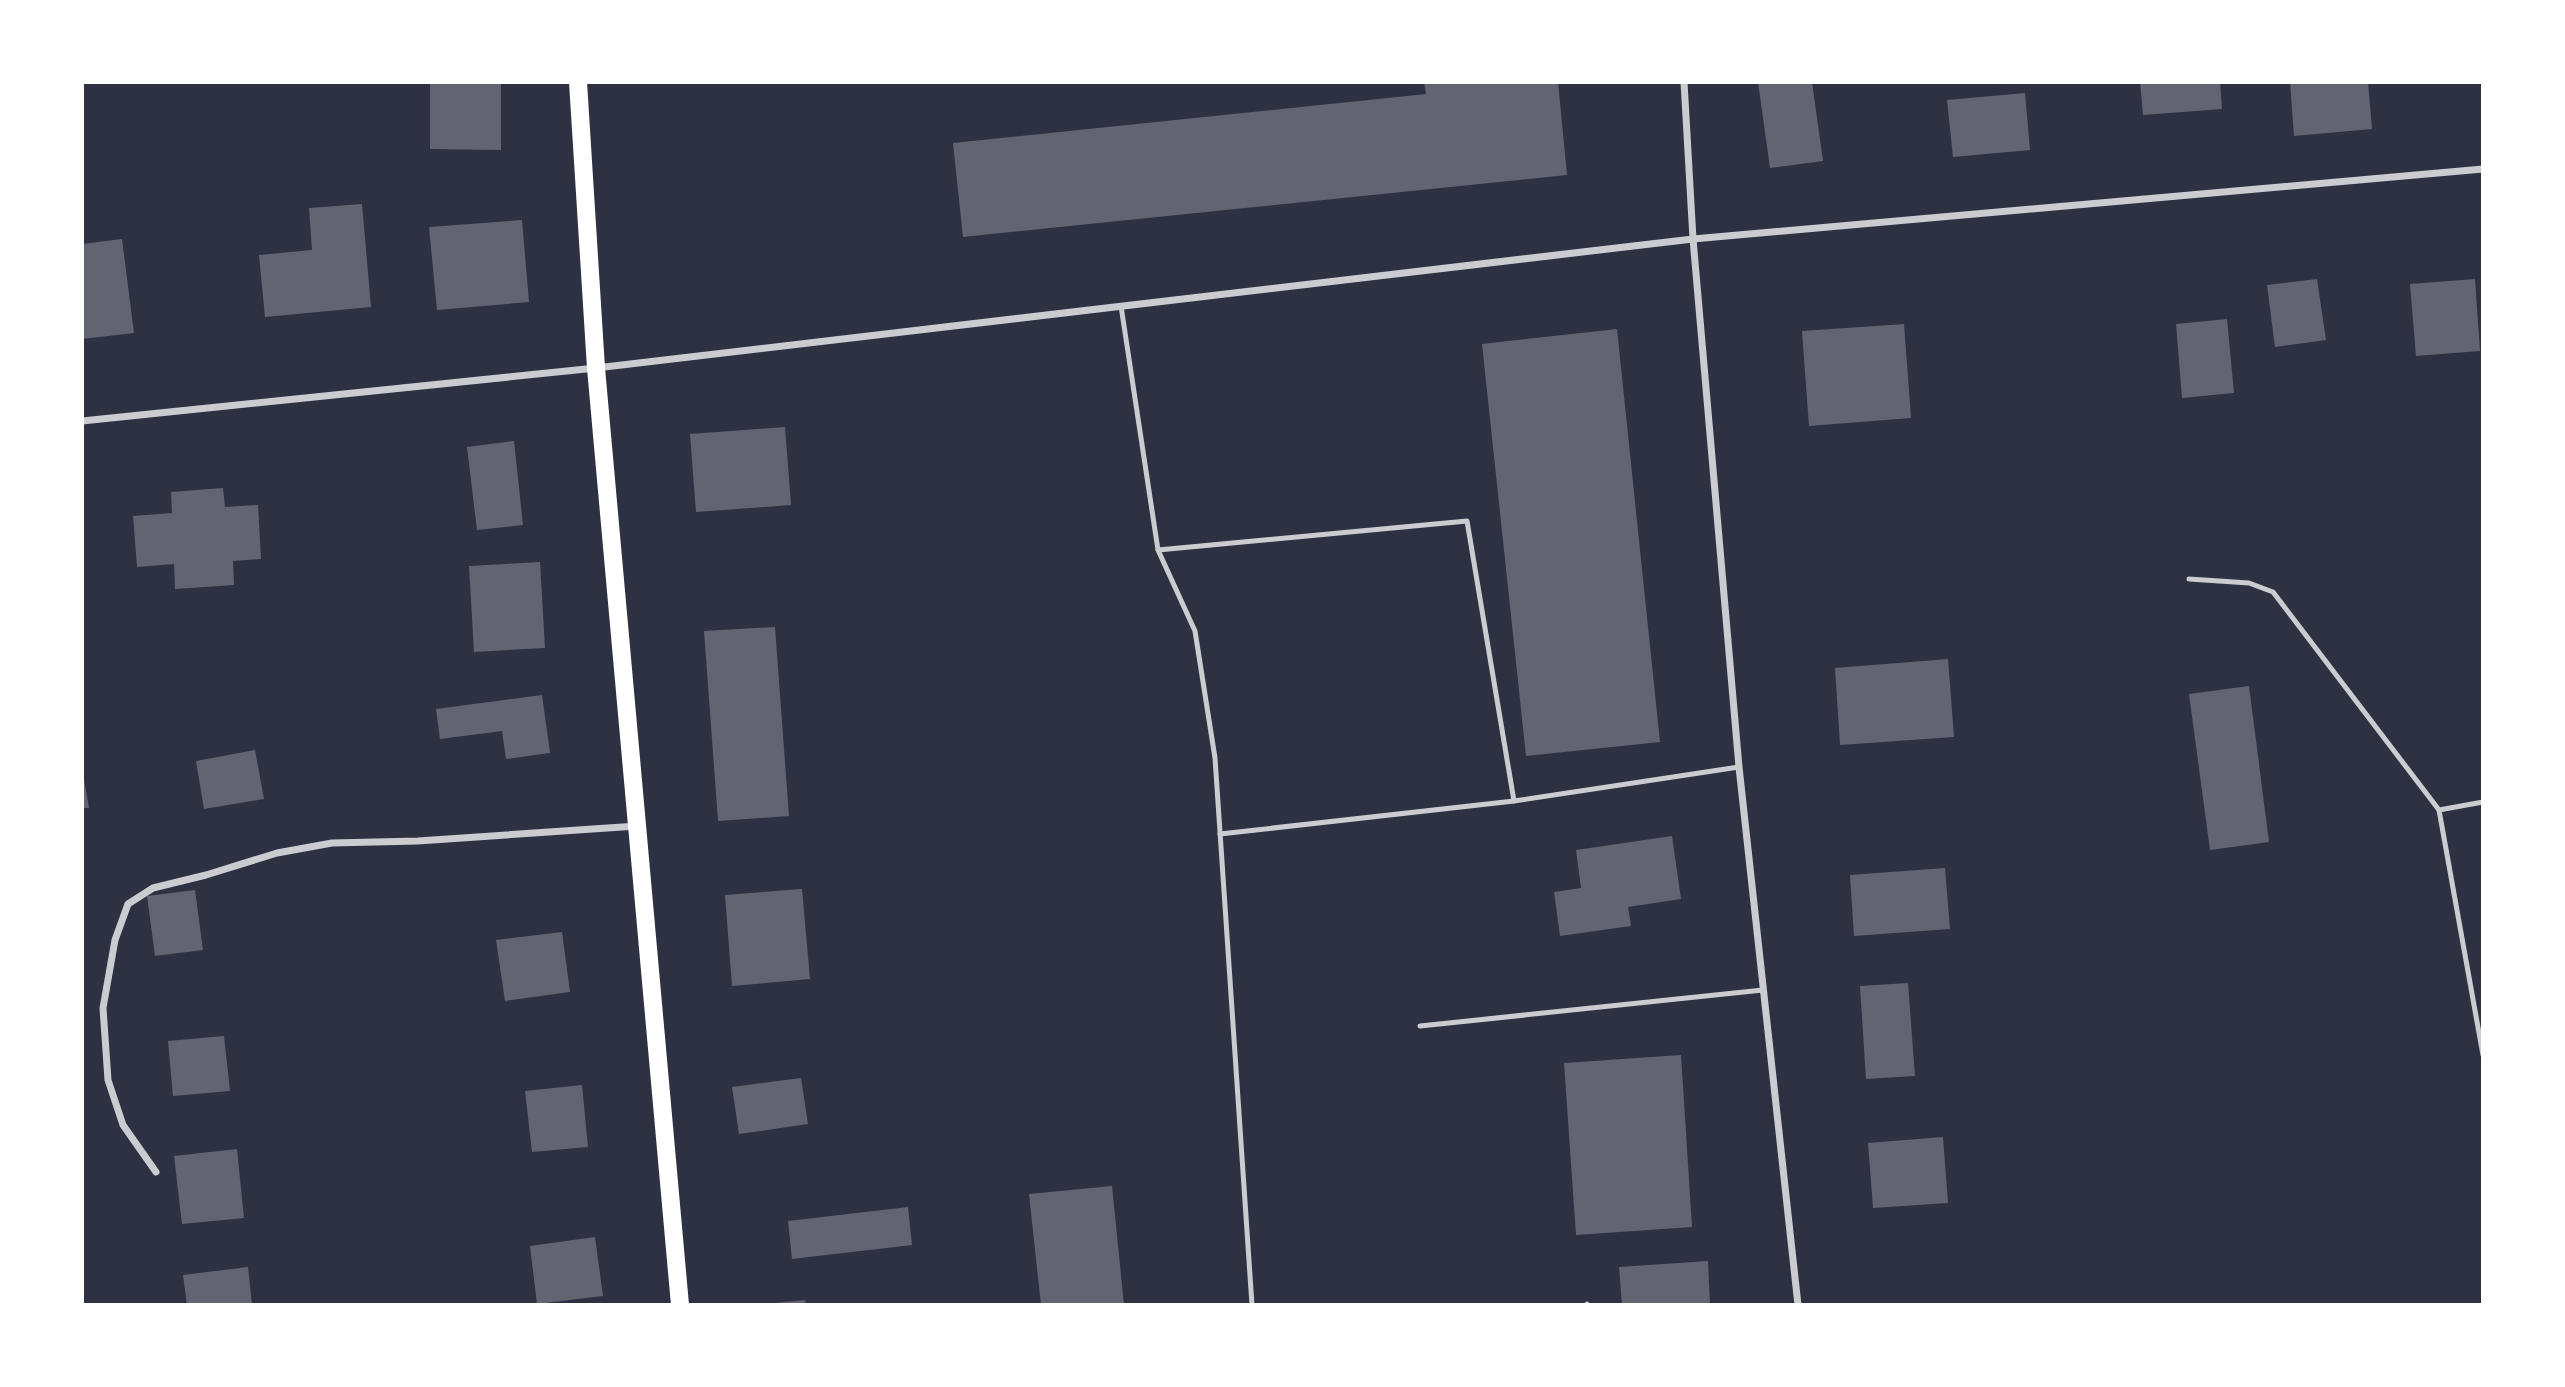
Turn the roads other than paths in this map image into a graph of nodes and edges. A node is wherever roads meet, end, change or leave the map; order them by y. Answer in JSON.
{"nodes":[{"id":1,"x":578,"y":82,"type":"edge"},
{"id":2,"x":1684,"y":82,"type":"edge"},
{"id":3,"x":2483,"y":169,"type":"edge"},
{"id":4,"x":1693,"y":239,"type":"junction"},
{"id":5,"x":1121,"y":306,"type":"junction"},
{"id":6,"x":596,"y":368,"type":"junction"},
{"id":7,"x":82,"y":421,"type":"edge"},
{"id":8,"x":1158,"y":550,"type":"junction"},
{"id":9,"x":2189,"y":579,"type":"dead end"},
{"id":10,"x":1739,"y":767,"type":"junction"},
{"id":11,"x":1514,"y":801,"type":"junction"},
{"id":12,"x":2483,"y":803,"type":"edge"},
{"id":13,"x":2439,"y":810,"type":"junction"},
{"id":14,"x":638,"y":825,"type":"junction"},
{"id":15,"x":1220,"y":834,"type":"junction"},
{"id":16,"x":1763,"y":990,"type":"junction"},
{"id":17,"x":1420,"y":1026,"type":"dead end"},
{"id":18,"x":2483,"y":1055,"type":"edge"},
{"id":19,"x":156,"y":1172,"type":"dead end"},
{"id":20,"x":680,"y":1305,"type":"edge"},
{"id":21,"x":1252,"y":1305,"type":"edge"},
{"id":22,"x":1798,"y":1305,"type":"edge"}],
"edges":[{"from":1,"to":6,"type":"main road"},
{"from":2,"to":4,"type":"street"},
{"from":3,"to":4,"type":"street"},
{"from":4,"to":5,"type":"street"},
{"from":4,"to":10,"type":"street"},
{"from":5,"to":6,"type":"street"},
{"from":5,"to":8,"type":"lane"},
{"from":6,"to":7,"type":"street"},
{"from":6,"to":14,"type":"main road"},
{"from":8,"to":11,"type":"lane"},
{"from":8,"to":15,"type":"lane"},
{"from":9,"to":13,"type":"lane"},
{"from":10,"to":11,"type":"lane"},
{"from":10,"to":16,"type":"street"},
{"from":11,"to":15,"type":"lane"},
{"from":12,"to":13,"type":"lane"},
{"from":13,"to":18,"type":"lane"},
{"from":14,"to":19,"type":"street"},
{"from":14,"to":20,"type":"main road"},
{"from":15,"to":21,"type":"lane"},
{"from":16,"to":17,"type":"lane"},
{"from":16,"to":22,"type":"street"}]}
